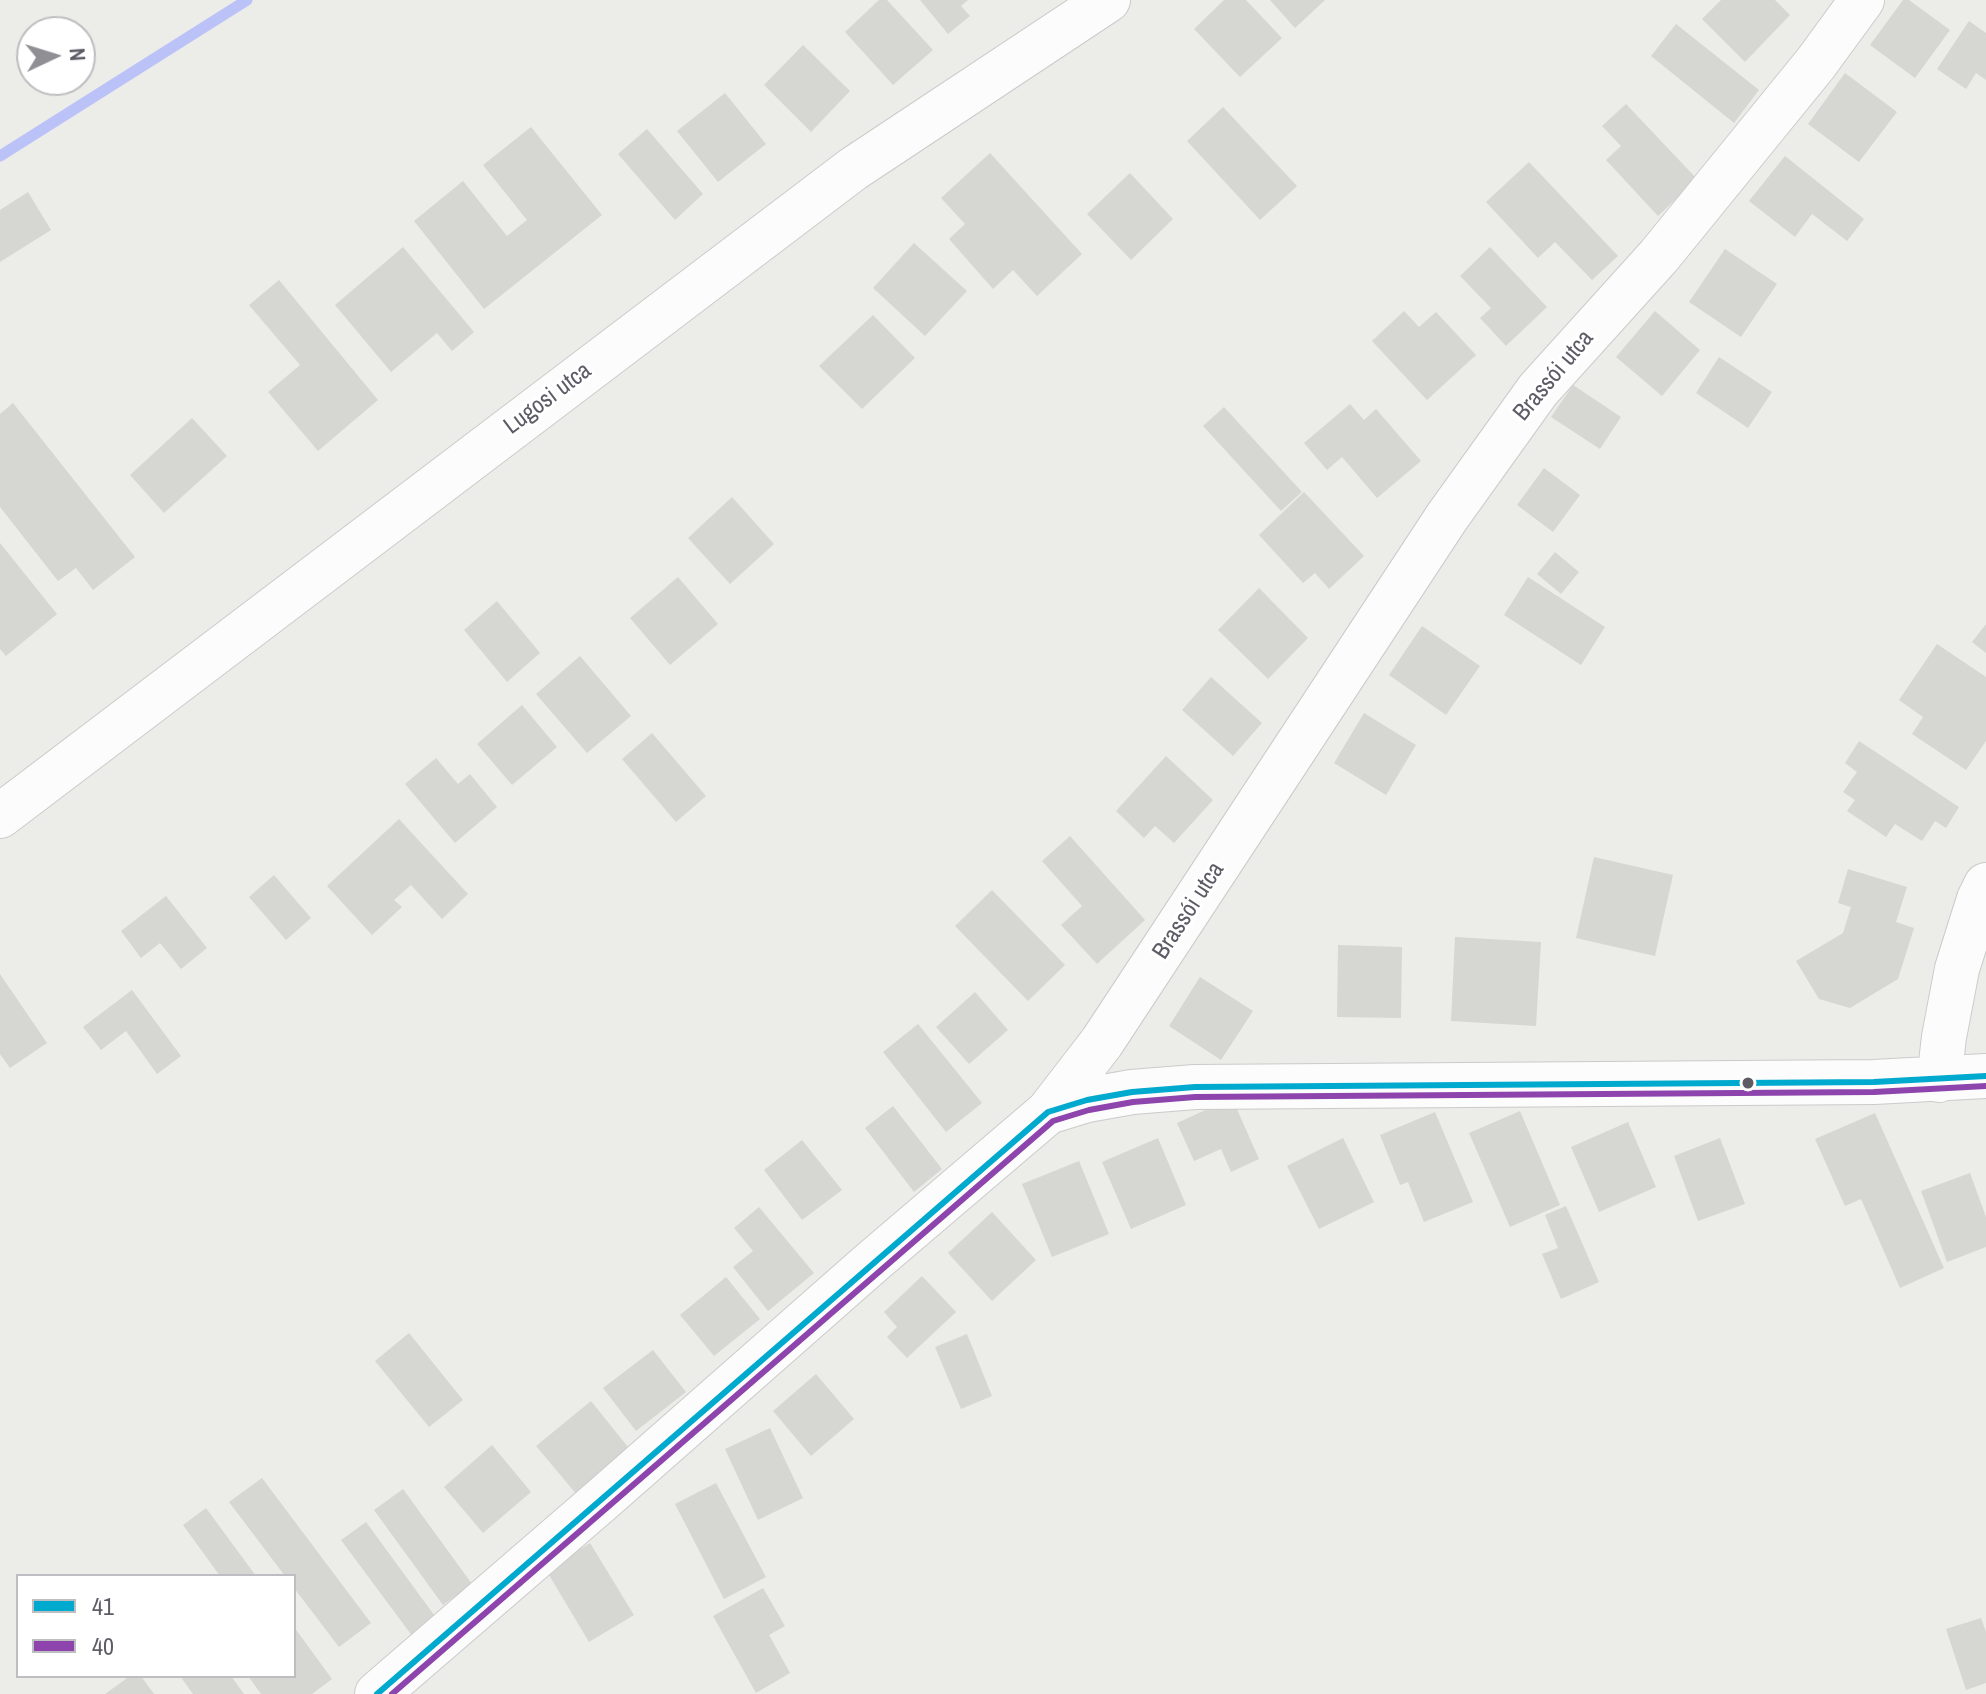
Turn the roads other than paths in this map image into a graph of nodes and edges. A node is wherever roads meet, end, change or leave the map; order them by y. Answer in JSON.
{"nodes":[{"id":1,"x":1108,"y":0,"type":"edge"},
{"id":2,"x":1862,"y":0,"type":"edge"},
{"id":3,"x":0,"y":816,"type":"edge"},
{"id":4,"x":1986,"y":885,"type":"edge"},
{"id":5,"x":1986,"y":1076,"type":"edge"},
{"id":6,"x":1939,"y":1080,"type":"junction"},
{"id":7,"x":1048,"y":1112,"type":"junction"},
{"id":8,"x":377,"y":1694,"type":"edge"}],
"edges":[{"from":1,"to":3,"type":"street","name":"Lugosi utca"},
{"from":2,"to":7,"type":"street","name":"Brassói utca"},
{"from":4,"to":6,"type":"street"},
{"from":5,"to":6,"type":"street"},
{"from":6,"to":7,"type":"street"},
{"from":7,"to":8,"type":"street","name":"Brassói utca"}]}
